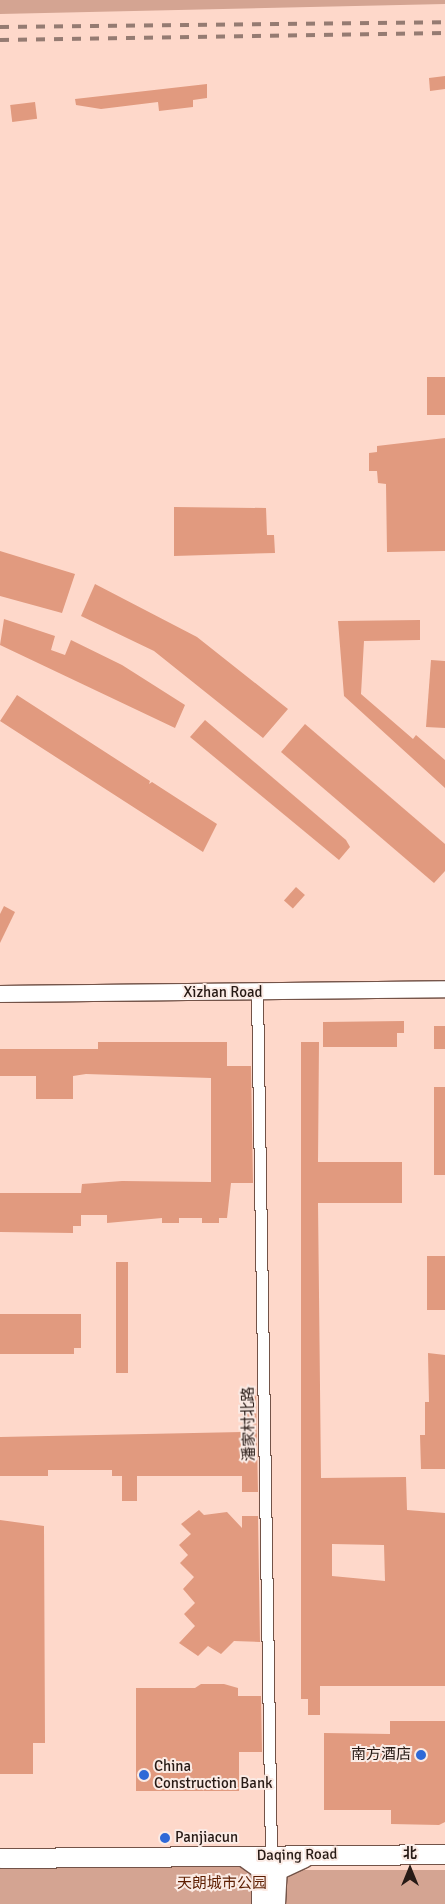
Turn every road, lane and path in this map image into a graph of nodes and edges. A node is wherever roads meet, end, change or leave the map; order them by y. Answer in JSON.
{"nodes":[{"id":1,"x":445,"y":989,"type":"edge"},
{"id":2,"x":257,"y":993,"type":"junction"},
{"id":3,"x":0,"y":994,"type":"edge"},
{"id":4,"x":445,"y":1854,"type":"edge"},
{"id":5,"x":271,"y":1855,"type":"junction"},
{"id":6,"x":316,"y":1855,"type":"junction"},
{"id":7,"x":243,"y":1856,"type":"junction"},
{"id":8,"x":0,"y":1858,"type":"edge"},
{"id":9,"x":261,"y":1904,"type":"edge"},
{"id":10,"x":275,"y":1904,"type":"edge"}],
"edges":[{"from":1,"to":2,"type":"street","name":"Xizhan Road"},
{"from":2,"to":3,"type":"street","name":"Xizhan Road"},
{"from":2,"to":5,"type":"street","name":"潘家村北路"},
{"from":4,"to":6,"type":"main road","name":"Daqing Road"},
{"from":5,"to":6,"type":"main road","name":"Daqing Road"},
{"from":5,"to":7,"type":"main road","name":"Daqing Road"},
{"from":6,"to":10,"type":"main road"},
{"from":7,"to":8,"type":"main road","name":"Daqing Road"},
{"from":7,"to":9,"type":"main road"}]}
